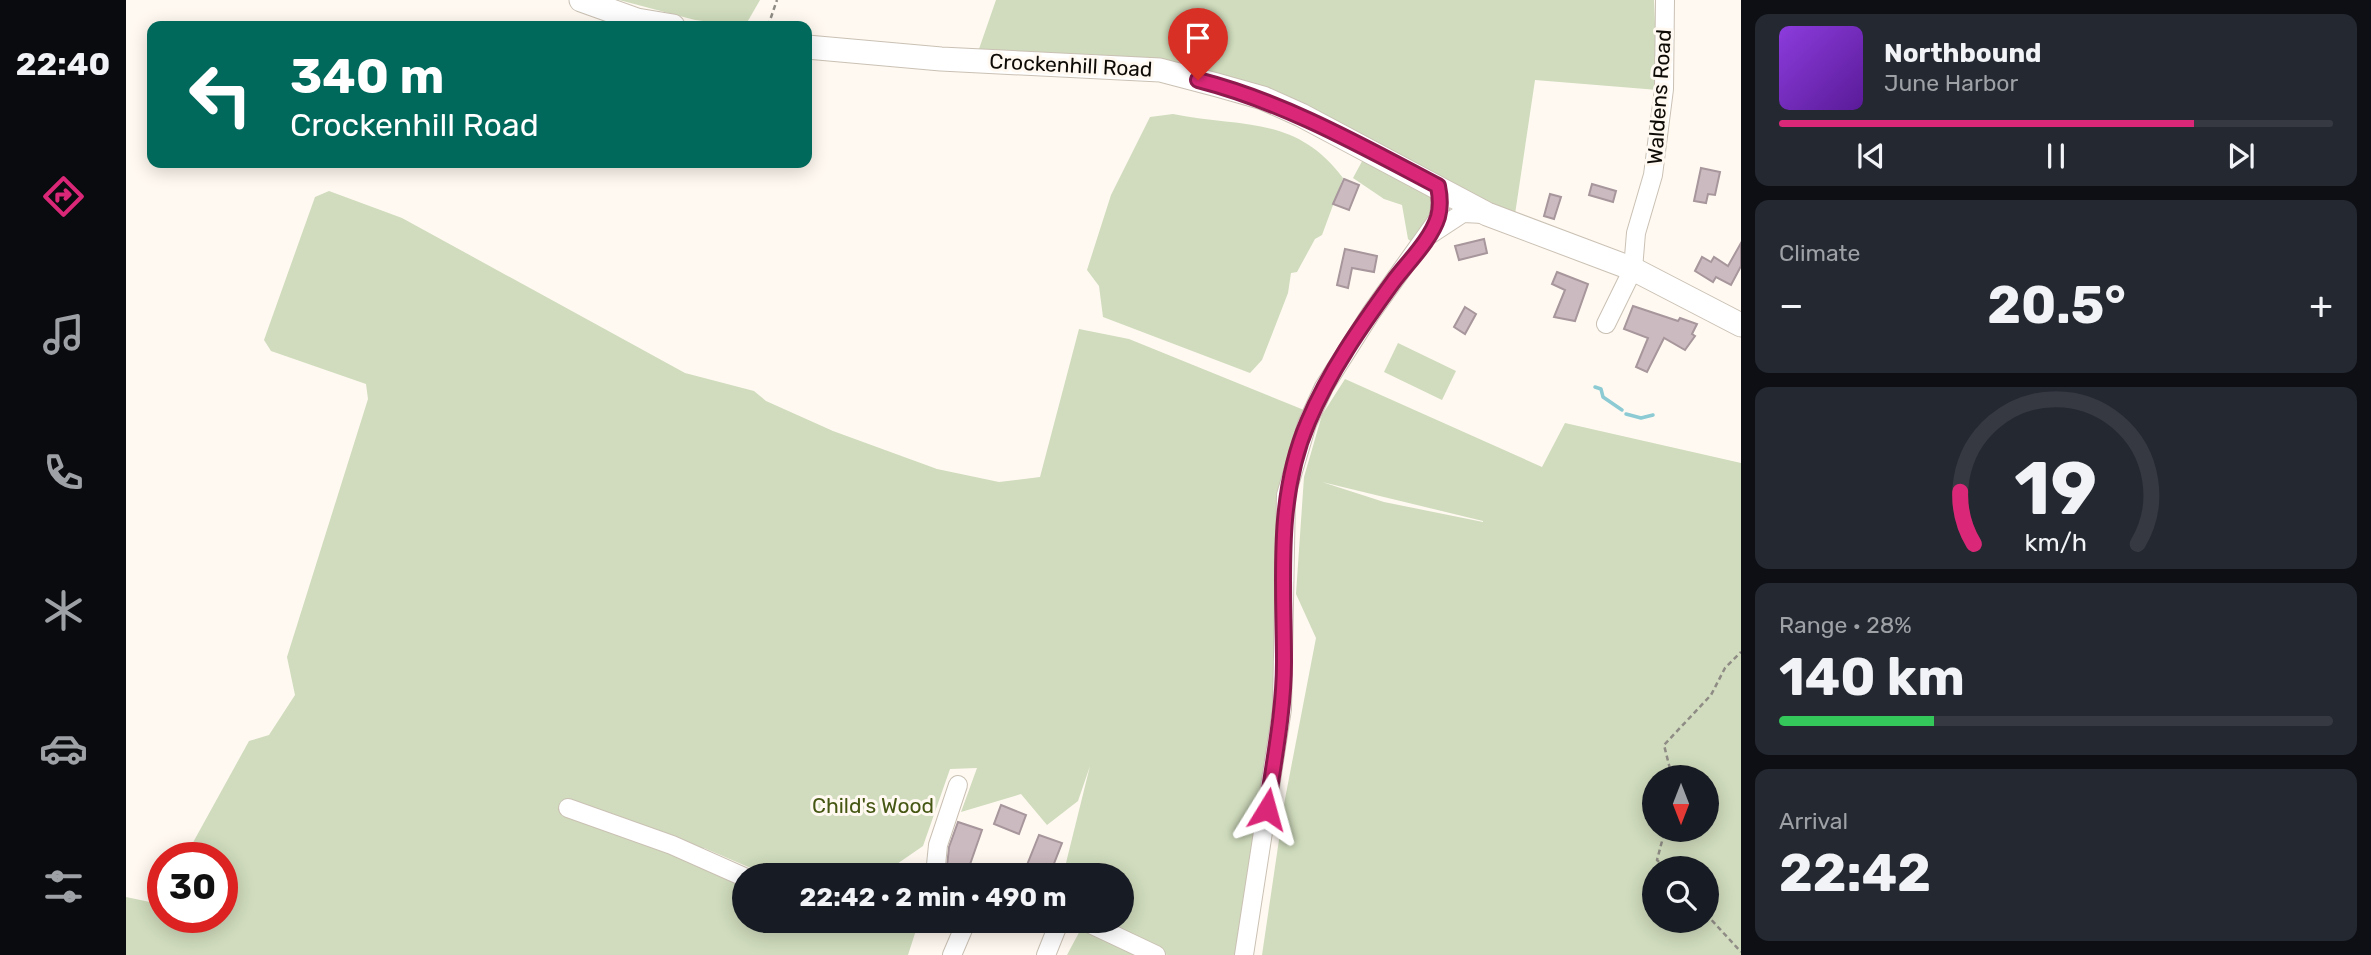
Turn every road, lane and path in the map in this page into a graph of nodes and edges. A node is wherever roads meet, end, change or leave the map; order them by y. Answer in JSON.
{"nodes":[{"id":1,"x":580,"y":0,"type":"edge"},
{"id":2,"x":777,"y":0,"type":"edge"},
{"id":3,"x":1665,"y":0,"type":"edge"},
{"id":4,"x":643,"y":21,"type":"edge"},
{"id":5,"x":770,"y":21,"type":"edge"},
{"id":6,"x":812,"y":47,"type":"edge"},
{"id":7,"x":1438,"y":186,"type":"junction"},
{"id":8,"x":1488,"y":214,"type":"junction"},
{"id":9,"x":1636,"y":233,"type":"junction"},
{"id":10,"x":1428,"y":236,"type":"junction"},
{"id":11,"x":1608,"y":259,"type":"junction"},
{"id":12,"x":1633,"y":269,"type":"junction"},
{"id":13,"x":1606,"y":324,"type":"dead end"},
{"id":14,"x":1741,"y":325,"type":"edge"},
{"id":15,"x":1741,"y":652,"type":"edge"},
{"id":16,"x":1669,"y":765,"type":"edge"},
{"id":17,"x":958,"y":785,"type":"dead end"},
{"id":18,"x":568,"y":808,"type":"dead end"},
{"id":19,"x":936,"y":863,"type":"edge"},
{"id":20,"x":732,"y":872,"type":"edge"},
{"id":21,"x":1719,"y":928,"type":"edge"},
{"id":22,"x":961,"y":933,"type":"edge"},
{"id":23,"x":1055,"y":933,"type":"edge"},
{"id":24,"x":1109,"y":933,"type":"edge"},
{"id":25,"x":1741,"y":952,"type":"edge"},
{"id":26,"x":952,"y":955,"type":"edge"},
{"id":27,"x":1046,"y":955,"type":"edge"},
{"id":28,"x":1156,"y":955,"type":"edge"},
{"id":29,"x":1244,"y":955,"type":"edge"}],
"edges":[{"from":1,"to":4,"type":"main road"},
{"from":2,"to":5,"type":"path"},
{"from":3,"to":9,"type":"street","name":"Waldens Road"},
{"from":6,"to":7,"type":"main road","name":"Crockenhill Road"},
{"from":7,"to":8,"type":"main road","name":"Crockenhill Road"},
{"from":7,"to":10,"type":"street"},
{"from":8,"to":10,"type":"street"},
{"from":8,"to":11,"type":"main road","name":"Crockenhill Road"},
{"from":9,"to":11,"type":"street"},
{"from":9,"to":12,"type":"street","name":"Waldens Road"},
{"from":10,"to":29,"type":"street"},
{"from":11,"to":12,"type":"main road","name":"Crockenhill Road"},
{"from":12,"to":13,"type":"street"},
{"from":12,"to":14,"type":"main road","name":"Crockenhill Road"},
{"from":15,"to":16,"type":"path"},
{"from":17,"to":19,"type":"street"},
{"from":18,"to":20,"type":"street"},
{"from":21,"to":25,"type":"path"},
{"from":22,"to":26,"type":"street"},
{"from":23,"to":27,"type":"street"},
{"from":24,"to":28,"type":"street"}]}
